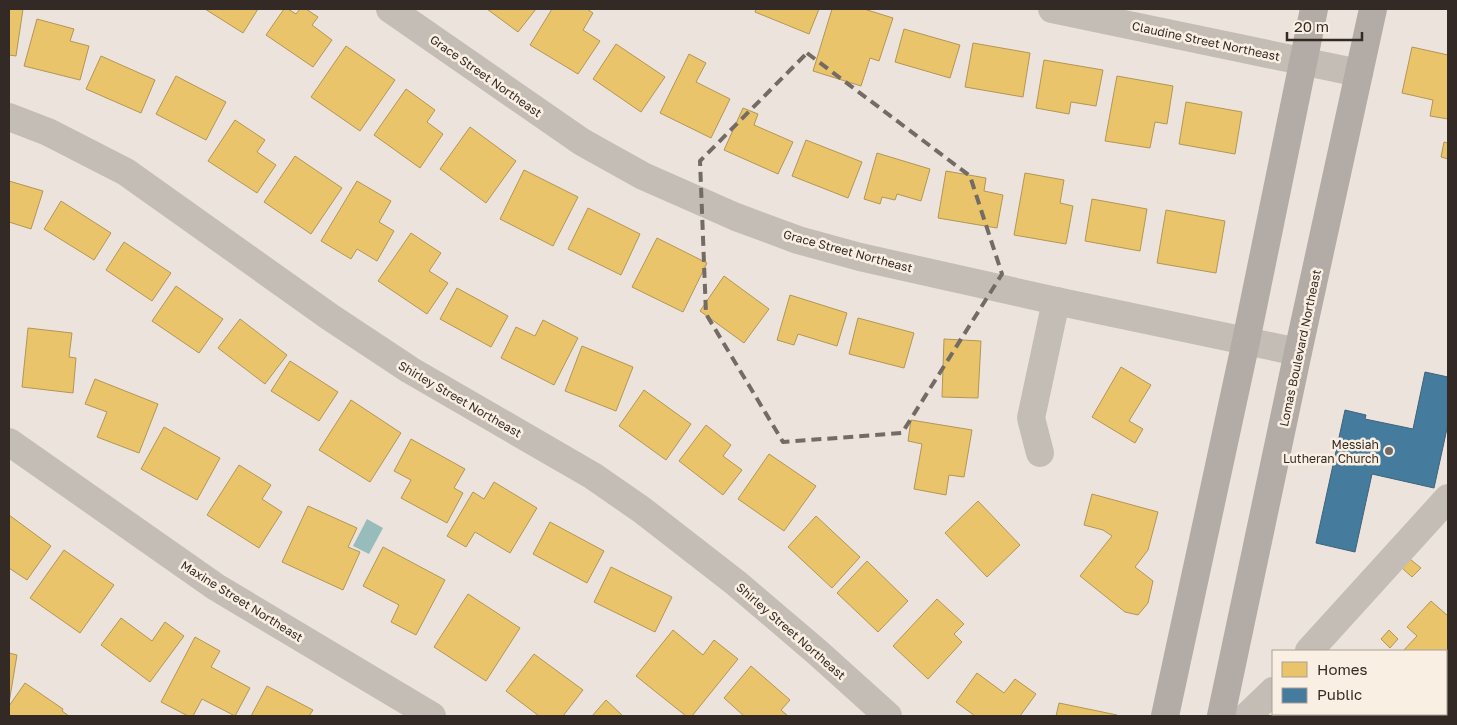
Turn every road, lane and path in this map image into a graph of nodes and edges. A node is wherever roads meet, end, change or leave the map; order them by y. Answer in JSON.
{"nodes":[{"id":1,"x":390,"y":9,"type":"edge"},
{"id":2,"x":1052,"y":9,"type":"edge"},
{"id":3,"x":1314,"y":9,"type":"edge"},
{"id":4,"x":1374,"y":9,"type":"edge"},
{"id":5,"x":1303,"y":60,"type":"junction"},
{"id":6,"x":1360,"y":73,"type":"junction"},
{"id":7,"x":9,"y":117,"type":"edge"},
{"id":8,"x":1056,"y":301,"type":"junction"},
{"id":9,"x":1246,"y":341,"type":"junction"},
{"id":10,"x":1298,"y":352,"type":"junction"},
{"id":11,"x":9,"y":442,"type":"edge"},
{"id":12,"x":1040,"y":453,"type":"dead end"},
{"id":13,"x":1448,"y":498,"type":"edge"},
{"id":14,"x":1310,"y":650,"type":"edge"},
{"id":15,"x":1272,"y":691,"type":"edge"},
{"id":16,"x":432,"y":716,"type":"edge"},
{"id":17,"x":888,"y":716,"type":"edge"},
{"id":18,"x":1165,"y":716,"type":"edge"},
{"id":19,"x":1221,"y":716,"type":"edge"},
{"id":20,"x":1247,"y":716,"type":"edge"}],
"edges":[{"from":1,"to":8,"type":"street","name":"Grace Street Northeast"},
{"from":2,"to":5,"type":"street","name":"Claudine Street Northeast"},
{"from":3,"to":5,"type":"main road"},
{"from":4,"to":6,"type":"main road","name":"Lomas Boulevard Northeast"},
{"from":5,"to":6,"type":"street","name":"Claudine Street Northeast"},
{"from":5,"to":9,"type":"main road"},
{"from":6,"to":10,"type":"main road","name":"Lomas Boulevard Northeast"},
{"from":7,"to":17,"type":"street","name":"Shirley Street Northeast"},
{"from":8,"to":9,"type":"street","name":"Grace Street Northeast"},
{"from":8,"to":12,"type":"street"},
{"from":9,"to":10,"type":"street","name":"Grace Street Northeast"},
{"from":9,"to":18,"type":"main road"},
{"from":10,"to":19,"type":"main road","name":"Lomas Boulevard Northeast"},
{"from":11,"to":16,"type":"street","name":"Maxine Street Northeast"},
{"from":13,"to":14,"type":"street"},
{"from":15,"to":20,"type":"street"}]}
